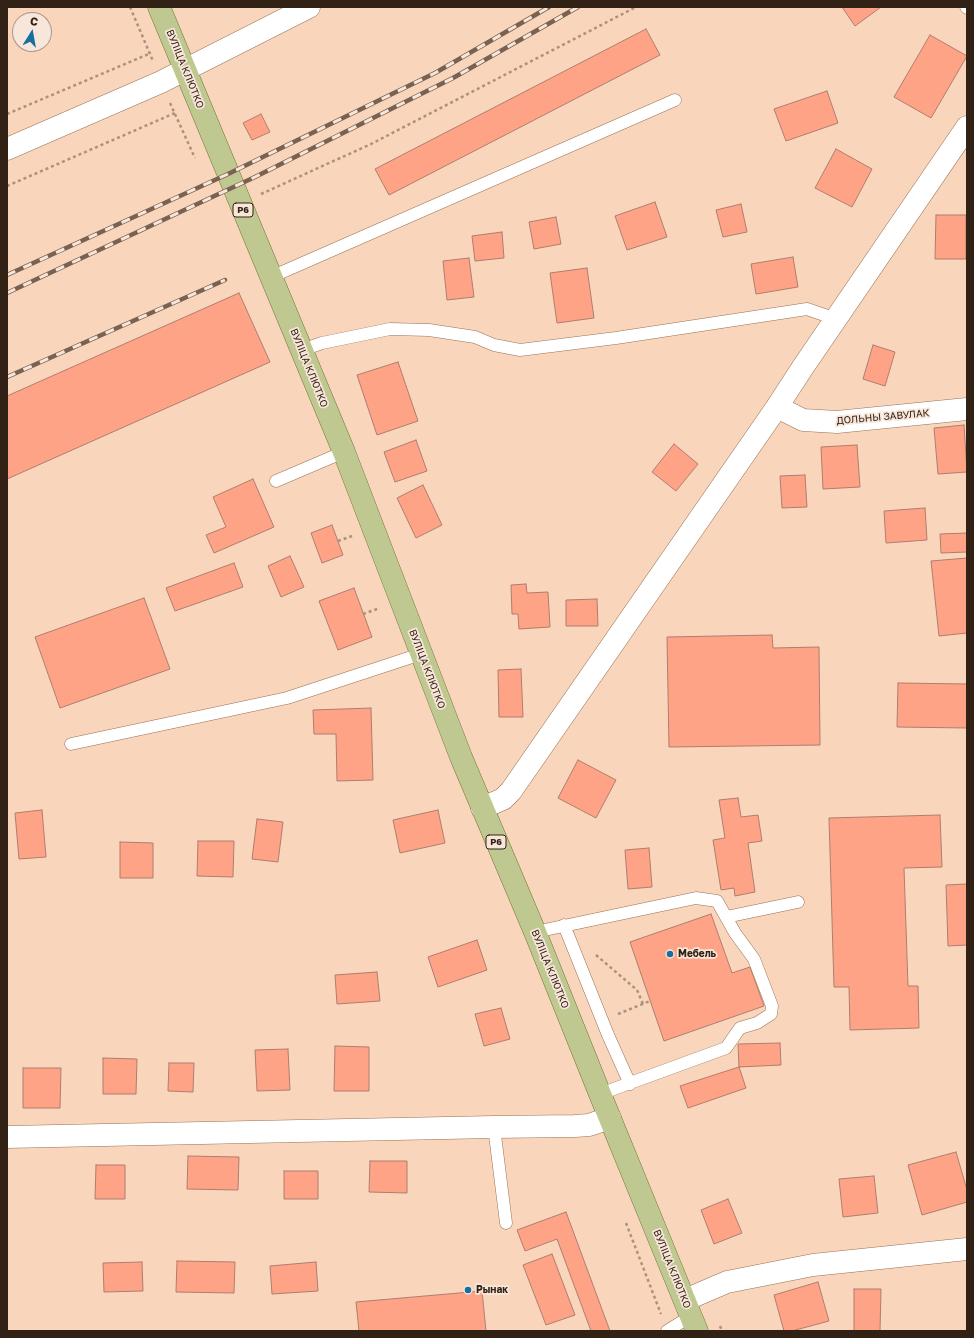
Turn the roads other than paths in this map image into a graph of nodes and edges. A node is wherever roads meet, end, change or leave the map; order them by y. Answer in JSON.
{"nodes":[{"id":1,"x":159,"y":7,"type":"edge"},
{"id":2,"x":309,"y":7,"type":"edge"},
{"id":3,"x":185,"y":70,"type":"junction"},
{"id":4,"x":675,"y":100,"type":"dead end"},
{"id":5,"x":967,"y":127,"type":"edge"},
{"id":6,"x":7,"y":149,"type":"edge"},
{"id":7,"x":271,"y":277,"type":"junction"},
{"id":8,"x":836,"y":319,"type":"junction"},
{"id":9,"x":302,"y":350,"type":"junction"},
{"id":10,"x":777,"y":407,"type":"junction"},
{"id":11,"x":967,"y":409,"type":"edge"},
{"id":12,"x":344,"y":452,"type":"junction"},
{"id":13,"x":276,"y":481,"type":"dead end"},
{"id":14,"x":422,"y":654,"type":"junction"},
{"id":15,"x":71,"y":744,"type":"dead end"},
{"id":16,"x":482,"y":808,"type":"junction"},
{"id":17,"x":798,"y":902,"type":"dead end"},
{"id":18,"x":726,"y":917,"type":"junction"},
{"id":19,"x":564,"y":925,"type":"junction"},
{"id":20,"x":535,"y":932,"type":"junction"},
{"id":21,"x":630,"y":1084,"type":"junction"},
{"id":22,"x":600,"y":1094,"type":"junction"},
{"id":23,"x":610,"y":1118,"type":"junction"},
{"id":24,"x":494,"y":1127,"type":"junction"},
{"id":25,"x":7,"y":1137,"type":"edge"},
{"id":26,"x":506,"y":1223,"type":"dead end"},
{"id":27,"x":967,"y":1248,"type":"edge"},
{"id":28,"x":691,"y":1315,"type":"edge"},
{"id":29,"x":667,"y":1331,"type":"edge"}],
"edges":[{"from":1,"to":3,"type":"main road","name":"ВУЛІЦА КЛЮТКО","number":"Р6"},
{"from":2,"to":3,"type":"street"},
{"from":3,"to":6,"type":"street"},
{"from":3,"to":7,"type":"main road","name":"ВУЛІЦА КЛЮТКО","number":"Р6"},
{"from":4,"to":7,"type":"lane"},
{"from":5,"to":8,"type":"street"},
{"from":7,"to":9,"type":"main road","name":"ВУЛІЦА КЛЮТКО","number":"Р6"},
{"from":8,"to":9,"type":"lane"},
{"from":8,"to":10,"type":"street"},
{"from":9,"to":12,"type":"main road","name":"ВУЛІЦА КЛЮТКО","number":"Р6"},
{"from":10,"to":11,"type":"street","name":"ДОЛЬНЫ ЗАВУЛАК"},
{"from":10,"to":16,"type":"street"},
{"from":12,"to":13,"type":"lane"},
{"from":12,"to":14,"type":"main road","name":"ВУЛІЦА КЛЮТКО","number":"Р6"},
{"from":14,"to":15,"type":"lane"},
{"from":14,"to":16,"type":"main road","name":"ВУЛІЦА КЛЮТКО","number":"Р6"},
{"from":16,"to":20,"type":"main road","name":"ВУЛІЦА КЛЮТКО","number":"Р6"},
{"from":17,"to":18,"type":"lane"},
{"from":18,"to":19,"type":"lane"},
{"from":18,"to":21,"type":"lane"},
{"from":19,"to":20,"type":"lane"},
{"from":19,"to":21,"type":"lane"},
{"from":20,"to":22,"type":"main road","name":"ВУЛІЦА КЛЮТКО","number":"Р6"},
{"from":21,"to":22,"type":"lane"},
{"from":22,"to":23,"type":"main road","name":"ВУЛІЦА КЛЮТКО","number":"Р6"},
{"from":23,"to":24,"type":"street"},
{"from":23,"to":28,"type":"main road","name":"ВУЛІЦА КЛЮТКО","number":"Р6"},
{"from":24,"to":25,"type":"street"},
{"from":24,"to":26,"type":"lane"},
{"from":27,"to":28,"type":"street"},
{"from":28,"to":29,"type":"lane"}]}
